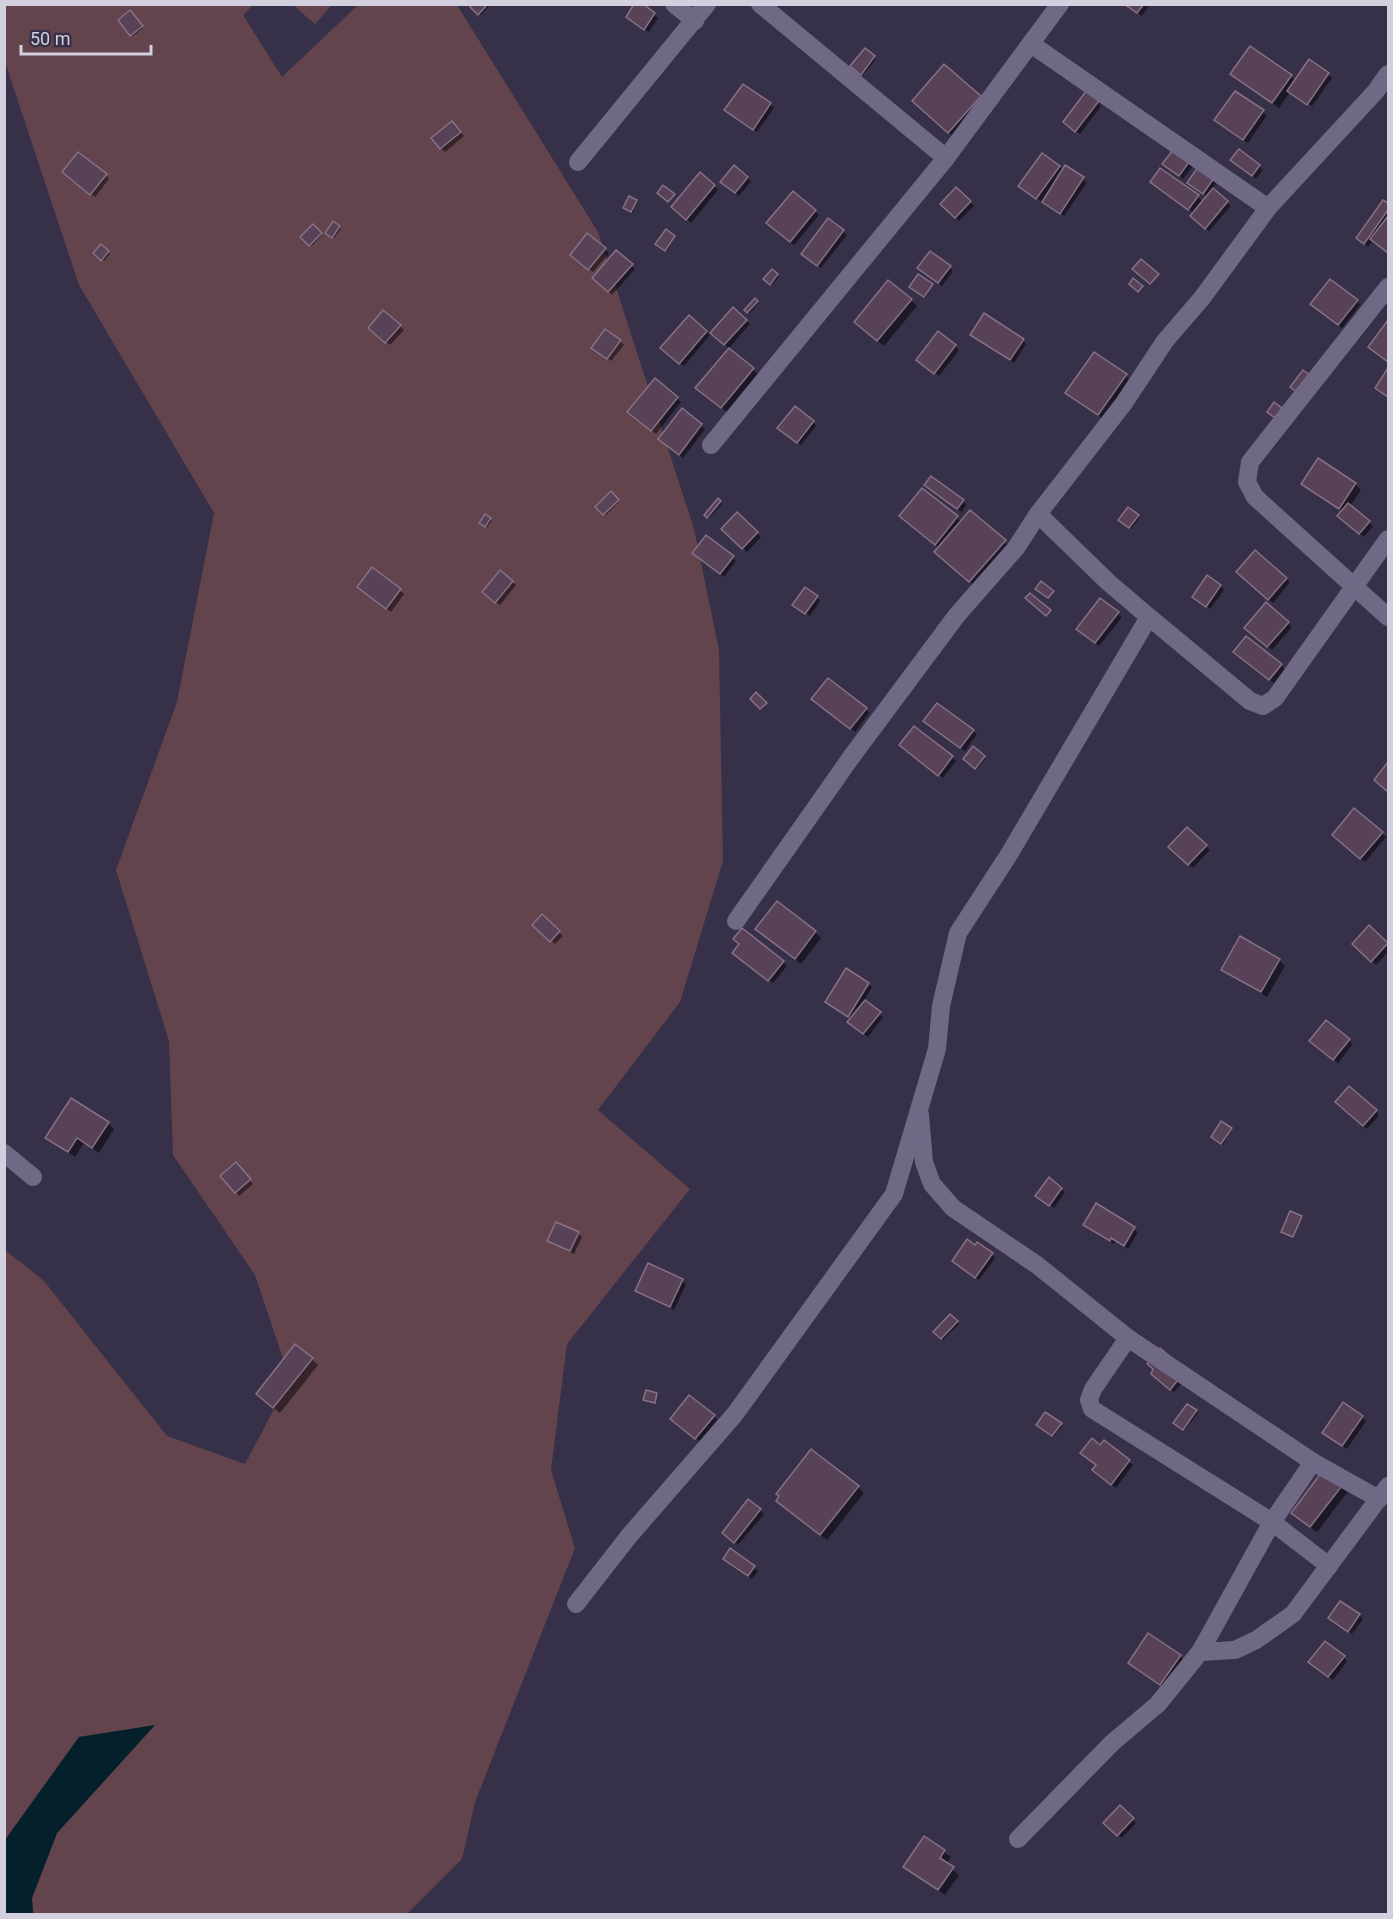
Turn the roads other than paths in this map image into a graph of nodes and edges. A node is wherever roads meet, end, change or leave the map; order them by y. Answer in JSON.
{"nodes":[{"id":1,"x":674,"y":4,"type":"edge"},
{"id":2,"x":706,"y":4,"type":"edge"},
{"id":3,"x":759,"y":4,"type":"edge"},
{"id":4,"x":1060,"y":4,"type":"edge"},
{"id":5,"x":695,"y":21,"type":"junction"},
{"id":6,"x":1031,"y":44,"type":"junction"},
{"id":7,"x":1389,"y":74,"type":"edge"},
{"id":8,"x":1382,"y":96,"type":"edge"},
{"id":9,"x":946,"y":158,"type":"junction"},
{"id":10,"x":578,"y":162,"type":"dead end"},
{"id":11,"x":1268,"y":208,"type":"junction"},
{"id":12,"x":1389,"y":286,"type":"edge"},
{"id":13,"x":711,"y":446,"type":"dead end"},
{"id":14,"x":1038,"y":514,"type":"junction"},
{"id":15,"x":1389,"y":539,"type":"edge"},
{"id":16,"x":1353,"y":586,"type":"junction"},
{"id":17,"x":1149,"y":617,"type":"junction"},
{"id":18,"x":1389,"y":617,"type":"edge"},
{"id":19,"x":736,"y":921,"type":"dead end"},
{"id":20,"x":919,"y":1105,"type":"junction"},
{"id":21,"x":4,"y":1153,"type":"edge"},
{"id":22,"x":33,"y":1177,"type":"dead end"},
{"id":23,"x":1128,"y":1338,"type":"junction"},
{"id":24,"x":1313,"y":1462,"type":"junction"},
{"id":25,"x":1384,"y":1493,"type":"edge"},
{"id":26,"x":1272,"y":1522,"type":"junction"},
{"id":27,"x":1329,"y":1566,"type":"junction"},
{"id":28,"x":576,"y":1604,"type":"dead end"},
{"id":29,"x":1200,"y":1652,"type":"junction"},
{"id":30,"x":1018,"y":1839,"type":"dead end"}],
"edges":[{"from":1,"to":5,"type":"street"},
{"from":2,"to":5,"type":"street"},
{"from":3,"to":9,"type":"street"},
{"from":4,"to":6,"type":"street"},
{"from":5,"to":10,"type":"street"},
{"from":6,"to":9,"type":"street"},
{"from":6,"to":11,"type":"street"},
{"from":7,"to":8,"type":"street"},
{"from":8,"to":11,"type":"street"},
{"from":9,"to":13,"type":"street"},
{"from":11,"to":14,"type":"street"},
{"from":12,"to":16,"type":"street"},
{"from":14,"to":17,"type":"street"},
{"from":14,"to":19,"type":"street"},
{"from":15,"to":16,"type":"street"},
{"from":16,"to":17,"type":"street"},
{"from":16,"to":18,"type":"street"},
{"from":17,"to":20,"type":"street"},
{"from":20,"to":23,"type":"street"},
{"from":20,"to":28,"type":"street"},
{"from":21,"to":22,"type":"street"},
{"from":23,"to":24,"type":"street"},
{"from":23,"to":26,"type":"street"},
{"from":24,"to":25,"type":"street"},
{"from":24,"to":26,"type":"street"},
{"from":25,"to":27,"type":"street"},
{"from":26,"to":27,"type":"street"},
{"from":26,"to":29,"type":"street"},
{"from":27,"to":29,"type":"street"},
{"from":29,"to":30,"type":"street"}]}
